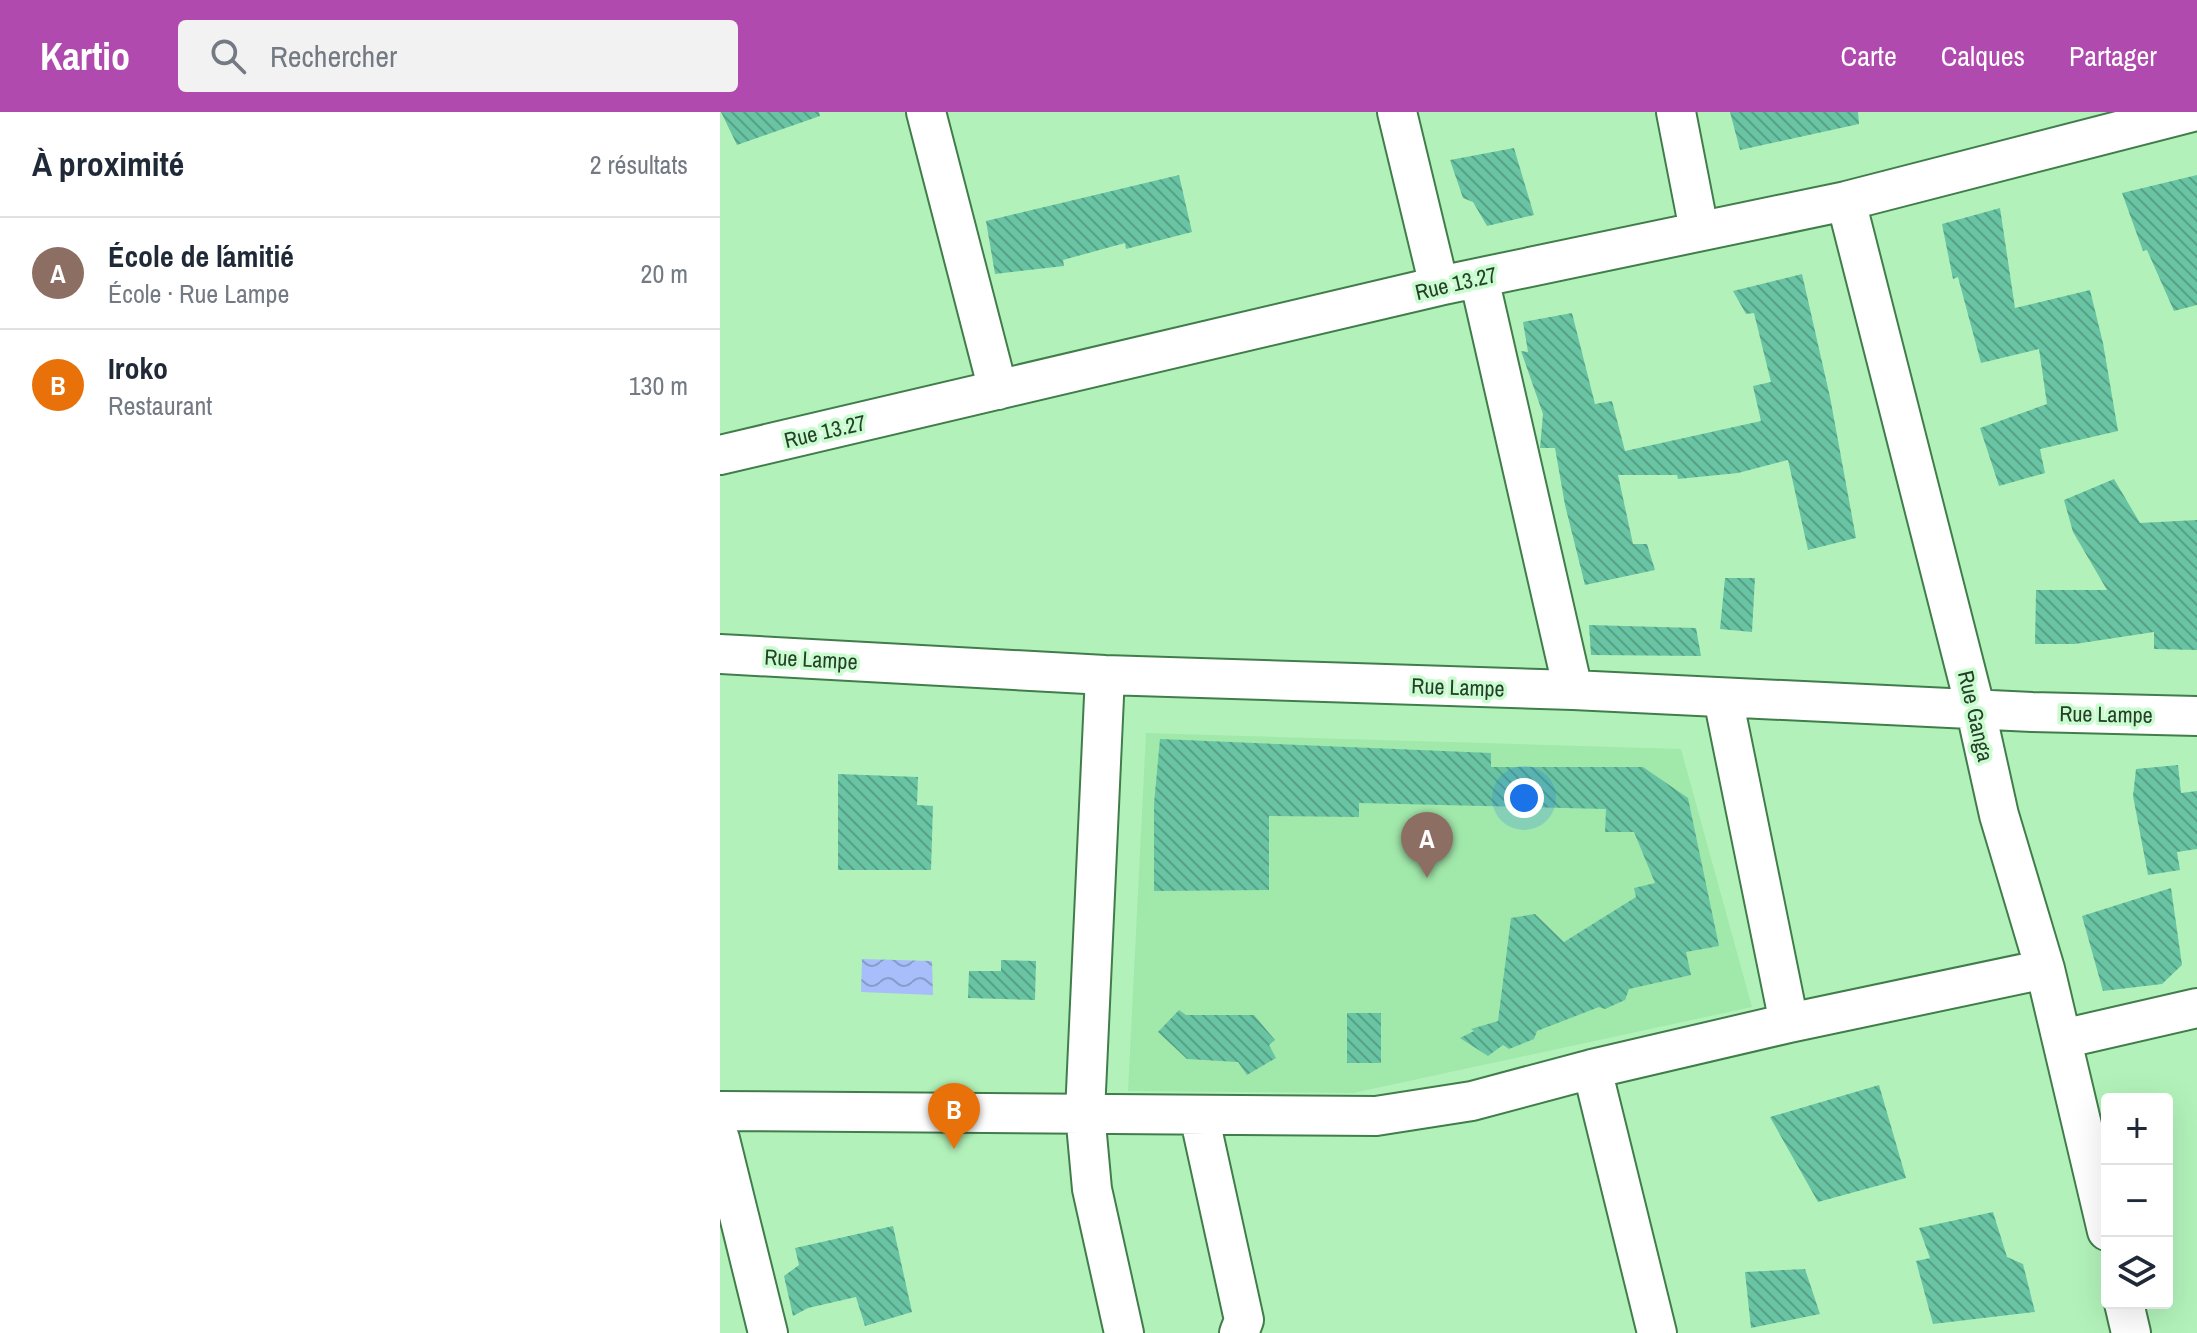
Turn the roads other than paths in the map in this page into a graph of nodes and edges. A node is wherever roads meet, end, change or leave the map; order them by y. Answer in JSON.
{"nodes":[{"id":1,"x":926,"y":112,"type":"edge"},
{"id":2,"x":1397,"y":112,"type":"edge"},
{"id":3,"x":1676,"y":112,"type":"edge"},
{"id":4,"x":2192,"y":112,"type":"edge"},
{"id":5,"x":1846,"y":201,"type":"junction"},
{"id":6,"x":1699,"y":230,"type":"junction"},
{"id":7,"x":1479,"y":278,"type":"junction"},
{"id":8,"x":1439,"y":286,"type":"junction"},
{"id":9,"x":998,"y":390,"type":"junction"},
{"id":10,"x":720,"y":455,"type":"edge"},
{"id":11,"x":720,"y":654,"type":"edge"},
{"id":12,"x":1105,"y":675,"type":"junction"},
{"id":13,"x":1573,"y":690,"type":"junction"},
{"id":14,"x":1723,"y":698,"type":"junction"},
{"id":15,"x":1975,"y":707,"type":"junction"},
{"id":16,"x":2197,"y":716,"type":"edge"},
{"id":17,"x":2045,"y":969,"type":"junction"},
{"id":18,"x":2197,"y":1008,"type":"edge"},
{"id":19,"x":1789,"y":1023,"type":"junction"},
{"id":20,"x":2062,"y":1039,"type":"junction"},
{"id":21,"x":1592,"y":1069,"type":"junction"},
{"id":22,"x":720,"y":1111,"type":"edge"},
{"id":23,"x":1085,"y":1113,"type":"junction"},
{"id":24,"x":1199,"y":1115,"type":"junction"},
{"id":25,"x":720,"y":1139,"type":"edge"},
{"id":26,"x":2101,"y":1205,"type":"edge"},
{"id":27,"x":2125,"y":1309,"type":"edge"},
{"id":28,"x":768,"y":1333,"type":"edge"},
{"id":29,"x":1124,"y":1333,"type":"edge"},
{"id":30,"x":1239,"y":1333,"type":"edge"},
{"id":31,"x":1657,"y":1333,"type":"edge"},
{"id":32,"x":2131,"y":1333,"type":"edge"}],
"edges":[{"from":1,"to":9,"type":"street"},
{"from":2,"to":8,"type":"street"},
{"from":3,"to":6,"type":"street"},
{"from":4,"to":5,"type":"street","name":"Rue 13.27"},
{"from":5,"to":6,"type":"street","name":"Rue 13.27"},
{"from":5,"to":15,"type":"street","name":"Rue Ganga"},
{"from":6,"to":7,"type":"street","name":"Rue 13.27"},
{"from":7,"to":8,"type":"street","name":"Rue 13.27"},
{"from":7,"to":13,"type":"street"},
{"from":8,"to":9,"type":"street","name":"Rue 13.27"},
{"from":9,"to":10,"type":"street","name":"Rue 13.27"},
{"from":11,"to":12,"type":"street","name":"Rue Lampe"},
{"from":12,"to":13,"type":"street","name":"Rue Lampe"},
{"from":12,"to":23,"type":"street"},
{"from":13,"to":14,"type":"street","name":"Rue Lampe"},
{"from":14,"to":15,"type":"street","name":"Rue Lampe"},
{"from":14,"to":19,"type":"street"},
{"from":15,"to":16,"type":"street","name":"Rue Lampe"},
{"from":15,"to":17,"type":"street","name":"Rue Ganga"},
{"from":17,"to":19,"type":"street"},
{"from":17,"to":20,"type":"street","name":"Rue Ganga"},
{"from":18,"to":20,"type":"street"},
{"from":19,"to":21,"type":"street"},
{"from":20,"to":26,"type":"street","name":"Rue Ganga"},
{"from":21,"to":24,"type":"street"},
{"from":21,"to":31,"type":"street"},
{"from":22,"to":23,"type":"street"},
{"from":23,"to":24,"type":"street"},
{"from":23,"to":29,"type":"street"},
{"from":24,"to":30,"type":"street"},
{"from":25,"to":28,"type":"street"},
{"from":27,"to":32,"type":"street"}]}
